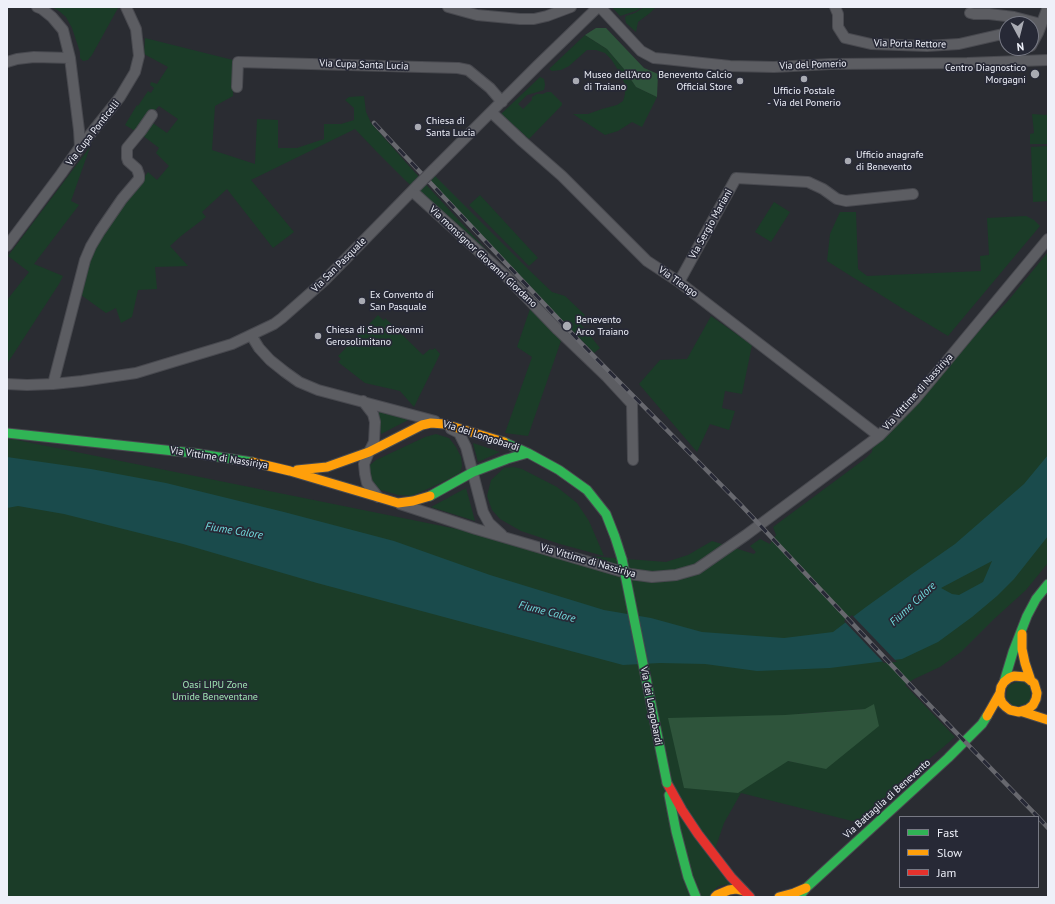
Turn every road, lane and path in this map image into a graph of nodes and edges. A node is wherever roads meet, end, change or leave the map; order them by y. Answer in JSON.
{"nodes":[{"id":1,"x":37,"y":7,"type":"edge"},
{"id":2,"x":126,"y":7,"type":"edge"},
{"id":3,"x":448,"y":7,"type":"edge"},
{"id":4,"x":570,"y":7,"type":"edge"},
{"id":5,"x":599,"y":7,"type":"edge"},
{"id":6,"x":835,"y":7,"type":"edge"},
{"id":7,"x":1048,"y":7,"type":"edge"},
{"id":8,"x":970,"y":13,"type":"dead end"},
{"id":9,"x":1040,"y":30,"type":"edge"},
{"id":10,"x":999,"y":35,"type":"edge"},
{"id":11,"x":1026,"y":56,"type":"edge"},
{"id":12,"x":70,"y":58,"type":"junction"},
{"id":13,"x":1048,"y":60,"type":"edge"},
{"id":14,"x":1023,"y":61,"type":"junction"},
{"id":15,"x":7,"y":62,"type":"edge"},
{"id":16,"x":237,"y":87,"type":"dead end"},
{"id":17,"x":502,"y":102,"type":"junction"},
{"id":18,"x":491,"y":112,"type":"junction"},
{"id":19,"x":152,"y":115,"type":"dead end"},
{"id":20,"x":80,"y":147,"type":"junction"},
{"id":21,"x":414,"y":189,"type":"junction"},
{"id":22,"x":913,"y":194,"type":"dead end"},
{"id":23,"x":1048,"y":239,"type":"edge"},
{"id":24,"x":7,"y":245,"type":"edge"},
{"id":25,"x":678,"y":282,"type":"junction"},
{"id":26,"x":251,"y":335,"type":"junction"},
{"id":27,"x":7,"y":384,"type":"edge"},
{"id":28,"x":53,"y":384,"type":"junction"},
{"id":29,"x":363,"y":402,"type":"junction"},
{"id":30,"x":444,"y":424,"type":"junction"},
{"id":31,"x":7,"y":433,"type":"edge"},
{"id":32,"x":879,"y":436,"type":"junction"},
{"id":33,"x":369,"y":452,"type":"junction"},
{"id":34,"x":528,"y":453,"type":"junction"},
{"id":35,"x":633,"y":460,"type":"dead end"},
{"id":36,"x":290,"y":471,"type":"junction"},
{"id":37,"x":473,"y":472,"type":"junction"},
{"id":38,"x":378,"y":497,"type":"junction"},
{"id":39,"x":398,"y":503,"type":"junction"},
{"id":40,"x":504,"y":537,"type":"junction"},
{"id":41,"x":1048,"y":584,"type":"edge"},
{"id":42,"x":1022,"y":629,"type":"junction"},
{"id":43,"x":1004,"y":682,"type":"junction"},
{"id":44,"x":1033,"y":684,"type":"junction"},
{"id":45,"x":1000,"y":693,"type":"junction"},
{"id":46,"x":1048,"y":695,"type":"edge"},
{"id":47,"x":1019,"y":712,"type":"junction"},
{"id":48,"x":1004,"y":716,"type":"dead end"},
{"id":49,"x":993,"y":720,"type":"dead end"},
{"id":50,"x":1048,"y":720,"type":"edge"},
{"id":51,"x":982,"y":724,"type":"junction"},
{"id":52,"x":667,"y":782,"type":"junction"},
{"id":53,"x":806,"y":888,"type":"junction"},
{"id":54,"x":747,"y":894,"type":"edge"},
{"id":55,"x":696,"y":897,"type":"edge"},
{"id":56,"x":715,"y":897,"type":"edge"},
{"id":57,"x":760,"y":897,"type":"edge"},
{"id":58,"x":779,"y":897,"type":"edge"},
{"id":59,"x":799,"y":897,"type":"edge"}],
"edges":[{"from":1,"to":12,"type":"street"},
{"from":2,"to":20,"type":"street","name":"Via Cupa Ponticelli"},
{"from":3,"to":4,"type":"street"},
{"from":5,"to":14,"type":"street","name":"Via del Pomerio"},
{"from":5,"to":17,"type":"street","name":"Via San Pasquale"},
{"from":6,"to":10,"type":"street","name":"Via Porta Rettore"},
{"from":7,"to":9,"type":"street"},
{"from":8,"to":9,"type":"street"},
{"from":11,"to":14,"type":"street"},
{"from":12,"to":15,"type":"street"},
{"from":12,"to":20,"type":"street"},
{"from":13,"to":14,"type":"street","name":"Via del Pomerio"},
{"from":16,"to":17,"type":"street","name":"Via Cupa Santa Lucia"},
{"from":17,"to":18,"type":"street","name":"Via San Pasquale"},
{"from":18,"to":21,"type":"street","name":"Via San Pasquale","bridge":true},
{"from":18,"to":25,"type":"street","name":"Via Tiengo"},
{"from":19,"to":28,"type":"street"},
{"from":20,"to":24,"type":"street","name":"Via Cupa Ponticelli"},
{"from":21,"to":26,"type":"street","name":"Via San Pasquale"},
{"from":21,"to":35,"type":"street","name":"Via monsignor Giovanni Giordano"},
{"from":22,"to":25,"type":"street","name":"Via Sergio Mariani"},
{"from":23,"to":32,"type":"street","name":"Via Vittime di Nassiriya"},
{"from":25,"to":32,"type":"street","name":"Via Tiengo"},
{"from":26,"to":28,"type":"street","name":"Via San Pasquale"},
{"from":26,"to":29,"type":"street","name":"Via dei Longobardi"},
{"from":27,"to":28,"type":"street","name":"Via San Pasquale"},
{"from":29,"to":30,"type":"street","name":"Via dei Longobardi"},
{"from":29,"to":33,"type":"street"},
{"from":30,"to":33,"type":"main road"},
{"from":30,"to":34,"type":"main road","name":"Via dei Longobardi"},
{"from":30,"to":37,"type":"street"},
{"from":31,"to":36,"type":"main road","name":"Via Vittime di Nassiriya"},
{"from":32,"to":40,"type":"street","name":"Via Vittime di Nassiriya"},
{"from":33,"to":36,"type":"main road"},
{"from":33,"to":38,"type":"street"},
{"from":34,"to":37,"type":"main road"},
{"from":34,"to":52,"type":"main road","name":"Via dei Longobardi","bridge":true},
{"from":36,"to":38,"type":"main road","name":"Via Vittime di Nassiriya"},
{"from":37,"to":39,"type":"main road"},
{"from":37,"to":40,"type":"street"},
{"from":38,"to":39,"type":"main road","name":"Via Vittime di Nassiriya"},
{"from":39,"to":40,"type":"street","name":"Via Vittime di Nassiriya"},
{"from":41,"to":42,"type":"main road"},
{"from":42,"to":43,"type":"main road"},
{"from":42,"to":44,"type":"main road"},
{"from":43,"to":44,"type":"main road"},
{"from":43,"to":45,"type":"main road"},
{"from":44,"to":46,"type":"main road"},
{"from":44,"to":47,"type":"main road"},
{"from":45,"to":47,"type":"main road"},
{"from":45,"to":51,"type":"main road","name":"Via Battaglia di Benevento"},
{"from":47,"to":48,"type":"main road"},
{"from":47,"to":50,"type":"main road"},
{"from":49,"to":51,"type":"main road","name":"Via Battaglia di Benevento"},
{"from":51,"to":53,"type":"main road","name":"Via Battaglia di Benevento"},
{"from":52,"to":54,"type":"main road","name":"Via dei Longobardi"},
{"from":52,"to":55,"type":"main road","name":"Via dei Longobardi"},
{"from":53,"to":58,"type":"main road","name":"Via Battaglia di Benevento"},
{"from":53,"to":59,"type":"main road","name":"Via Battaglia di Benevento"},
{"from":54,"to":56,"type":"main road"},
{"from":54,"to":57,"type":"main road"}]}
